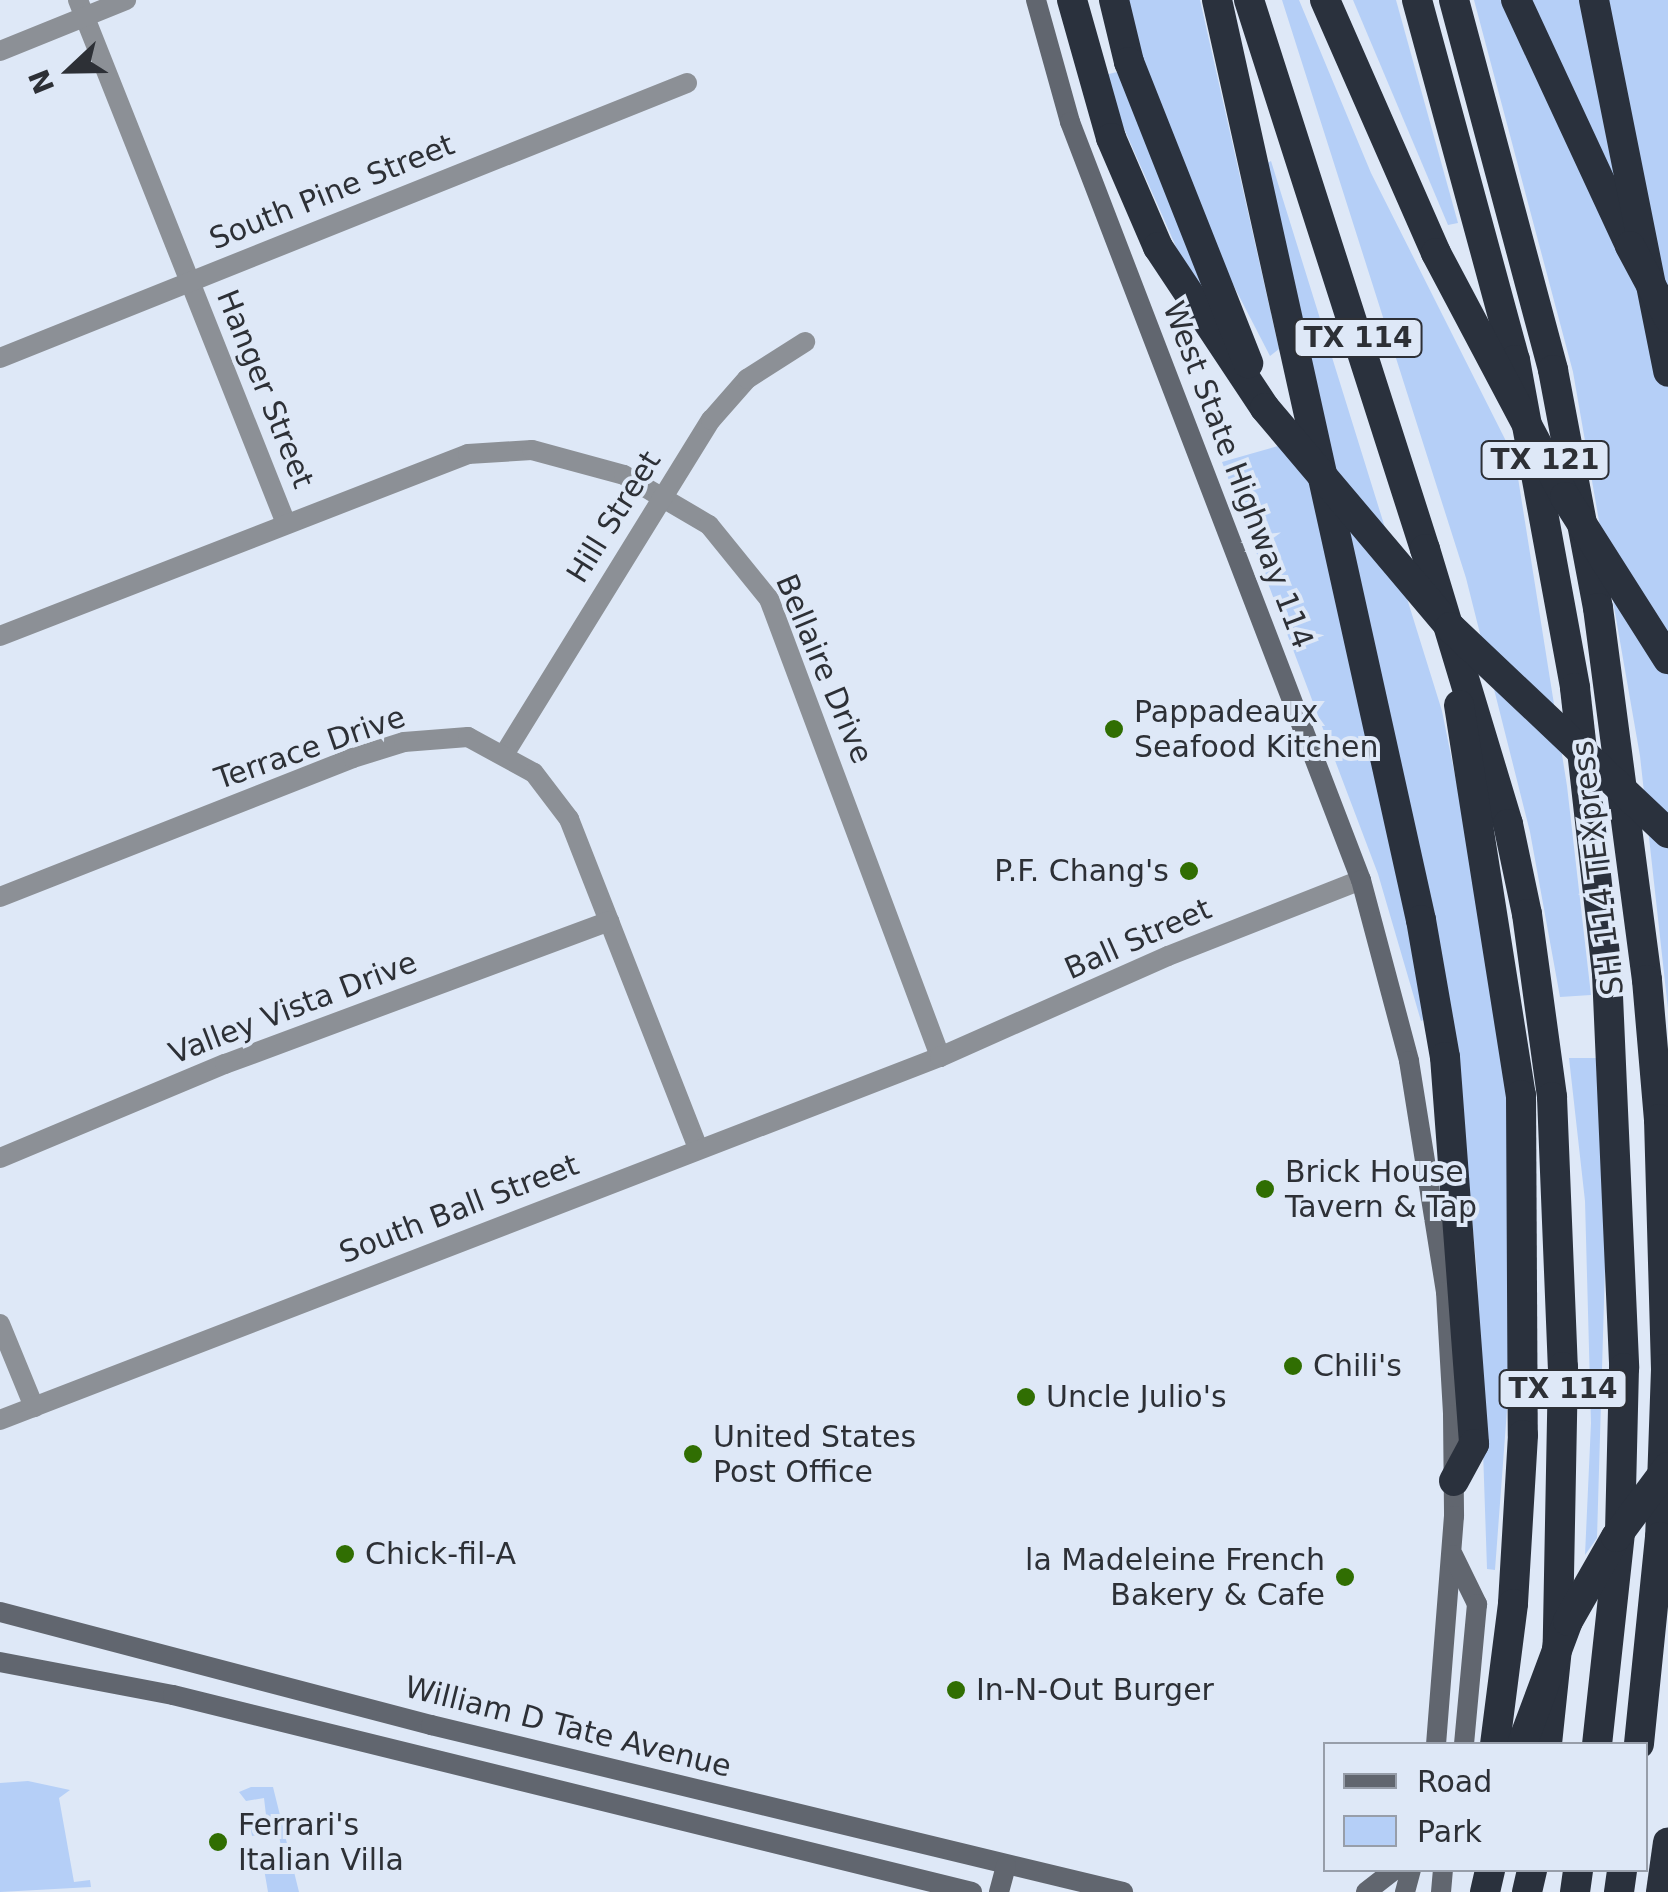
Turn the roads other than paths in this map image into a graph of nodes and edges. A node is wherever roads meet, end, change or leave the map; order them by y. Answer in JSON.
{"nodes":[{"id":1,"x":126,"y":0,"type":"edge"},
{"id":2,"x":1036,"y":0,"type":"edge"},
{"id":3,"x":1072,"y":0,"type":"edge"},
{"id":4,"x":1114,"y":0,"type":"edge"},
{"id":5,"x":1217,"y":0,"type":"edge"},
{"id":6,"x":1249,"y":0,"type":"edge"},
{"id":7,"x":1325,"y":0,"type":"edge"},
{"id":8,"x":1417,"y":0,"type":"edge"},
{"id":9,"x":1454,"y":0,"type":"edge"},
{"id":10,"x":1516,"y":0,"type":"edge"},
{"id":11,"x":1594,"y":0,"type":"edge"},
{"id":12,"x":82,"y":8,"type":"edge"},
{"id":13,"x":0,"y":50,"type":"edge"},
{"id":14,"x":687,"y":82,"type":"dead end"},
{"id":15,"x":1630,"y":246,"type":"junction"},
{"id":16,"x":1668,"y":276,"type":"edge"},
{"id":17,"x":190,"y":282,"type":"junction"},
{"id":18,"x":1668,"y":318,"type":"edge"},
{"id":19,"x":804,"y":342,"type":"dead end"},
{"id":20,"x":0,"y":358,"type":"edge"},
{"id":21,"x":1668,"y":372,"type":"edge"},
{"id":22,"x":1265,"y":408,"type":"junction"},
{"id":23,"x":663,"y":494,"type":"junction"},
{"id":24,"x":285,"y":521,"type":"junction"},
{"id":25,"x":0,"y":636,"type":"edge"},
{"id":26,"x":1668,"y":659,"type":"edge"},
{"id":27,"x":1464,"y":678,"type":"junction"},
{"id":28,"x":505,"y":753,"type":"junction"},
{"id":29,"x":1668,"y":834,"type":"edge"},
{"id":30,"x":1362,"y":880,"type":"junction"},
{"id":31,"x":0,"y":897,"type":"edge"},
{"id":32,"x":609,"y":921,"type":"junction"},
{"id":33,"x":940,"y":1057,"type":"junction"},
{"id":34,"x":698,"y":1149,"type":"junction"},
{"id":35,"x":0,"y":1158,"type":"edge"},
{"id":36,"x":0,"y":1324,"type":"edge"},
{"id":37,"x":34,"y":1407,"type":"junction"},
{"id":38,"x":0,"y":1420,"type":"edge"},
{"id":39,"x":1668,"y":1466,"type":"edge"},
{"id":40,"x":1454,"y":1481,"type":"junction"},
{"id":41,"x":1452,"y":1553,"type":"junction"},
{"id":42,"x":0,"y":1612,"type":"edge"},
{"id":43,"x":0,"y":1662,"type":"edge"},
{"id":44,"x":310,"y":1694,"type":"junction"},
{"id":45,"x":302,"y":1728,"type":"junction"},
{"id":46,"x":1436,"y":1742,"type":"edge"},
{"id":47,"x":1464,"y":1742,"type":"edge"},
{"id":48,"x":1495,"y":1742,"type":"edge"},
{"id":49,"x":1523,"y":1742,"type":"edge"},
{"id":50,"x":1548,"y":1742,"type":"edge"},
{"id":51,"x":1597,"y":1742,"type":"edge"},
{"id":52,"x":1640,"y":1742,"type":"edge"},
{"id":53,"x":530,"y":1749,"type":"junction"},
{"id":54,"x":522,"y":1780,"type":"junction"},
{"id":55,"x":1668,"y":1842,"type":"edge"},
{"id":56,"x":1006,"y":1866,"type":"junction"},
{"id":57,"x":1391,"y":1872,"type":"edge"},
{"id":58,"x":972,"y":1892,"type":"edge"},
{"id":59,"x":999,"y":1892,"type":"edge"},
{"id":60,"x":1123,"y":1892,"type":"edge"},
{"id":61,"x":1366,"y":1892,"type":"edge"},
{"id":62,"x":1660,"y":1892,"type":"edge"}],
"edges":[{"from":1,"to":12,"type":"street"},
{"from":2,"to":30,"type":"main road","name":"West State Highway 114"},
{"from":3,"to":22,"type":"highway"},
{"from":4,"to":22,"type":"highway"},
{"from":5,"to":40,"type":"highway"},
{"from":6,"to":27,"type":"highway","number":"TX 114"},
{"from":7,"to":26,"type":"highway","number":"TX 121","bridge":true},
{"from":8,"to":51,"type":"highway","name":"SH 114 TEXpress"},
{"from":9,"to":52,"type":"highway","name":"SH 114 TEXpress"},
{"from":10,"to":15,"type":"highway"},
{"from":11,"to":21,"type":"highway"},
{"from":12,"to":13,"type":"street"},
{"from":12,"to":17,"type":"street","name":"Hanger Street"},
{"from":14,"to":17,"type":"street","name":"South Pine Street"},
{"from":15,"to":16,"type":"highway"},
{"from":15,"to":18,"type":"highway","bridge":true},
{"from":17,"to":20,"type":"street","name":"South Pine Street"},
{"from":17,"to":24,"type":"street","name":"Hanger Street"},
{"from":19,"to":23,"type":"street","name":"Hill Street"},
{"from":22,"to":29,"type":"highway","bridge":true},
{"from":23,"to":24,"type":"street","name":"Bellaire Drive"},
{"from":23,"to":28,"type":"street","name":"Hill Street"},
{"from":23,"to":33,"type":"street","name":"Bellaire Drive"},
{"from":24,"to":25,"type":"street","name":"Bellaire Drive"},
{"from":27,"to":48,"type":"highway"},
{"from":27,"to":50,"type":"highway","number":"TX 114"},
{"from":28,"to":31,"type":"street","name":"Terrace Drive"},
{"from":28,"to":32,"type":"street","name":"Terrace Drive"},
{"from":30,"to":33,"type":"street","name":"Ball Street"},
{"from":30,"to":40,"type":"main road","name":"West State Highway 114"},
{"from":32,"to":34,"type":"street","name":"Terrace Drive"},
{"from":32,"to":35,"type":"street","name":"Valley Vista Drive"},
{"from":33,"to":34,"type":"street","name":"South Ball Street"},
{"from":34,"to":37,"type":"street","name":"South Ball Street"},
{"from":36,"to":37,"type":"street"},
{"from":37,"to":38,"type":"street","name":"South Ball Street"},
{"from":39,"to":49,"type":"highway","bridge":true},
{"from":40,"to":41,"type":"main road","name":"West State Highway 114"},
{"from":41,"to":46,"type":"main road","name":"West State Highway 114"},
{"from":41,"to":47,"type":"main road"},
{"from":42,"to":44,"type":"main road","name":"William D Tate Avenue"},
{"from":43,"to":45,"type":"main road","name":"William D Tate Avenue"},
{"from":44,"to":45,"type":"main road"},
{"from":44,"to":53,"type":"main road","name":"William D Tate Avenue"},
{"from":45,"to":54,"type":"main road","name":"William D Tate Avenue"},
{"from":53,"to":54,"type":"main road"},
{"from":53,"to":56,"type":"main road","name":"William D Tate Avenue"},
{"from":54,"to":58,"type":"main road","name":"William D Tate Avenue"},
{"from":55,"to":62,"type":"highway"},
{"from":56,"to":59,"type":"main road"},
{"from":56,"to":60,"type":"main road","name":"William D Tate Avenue"},
{"from":57,"to":61,"type":"main road"}]}
